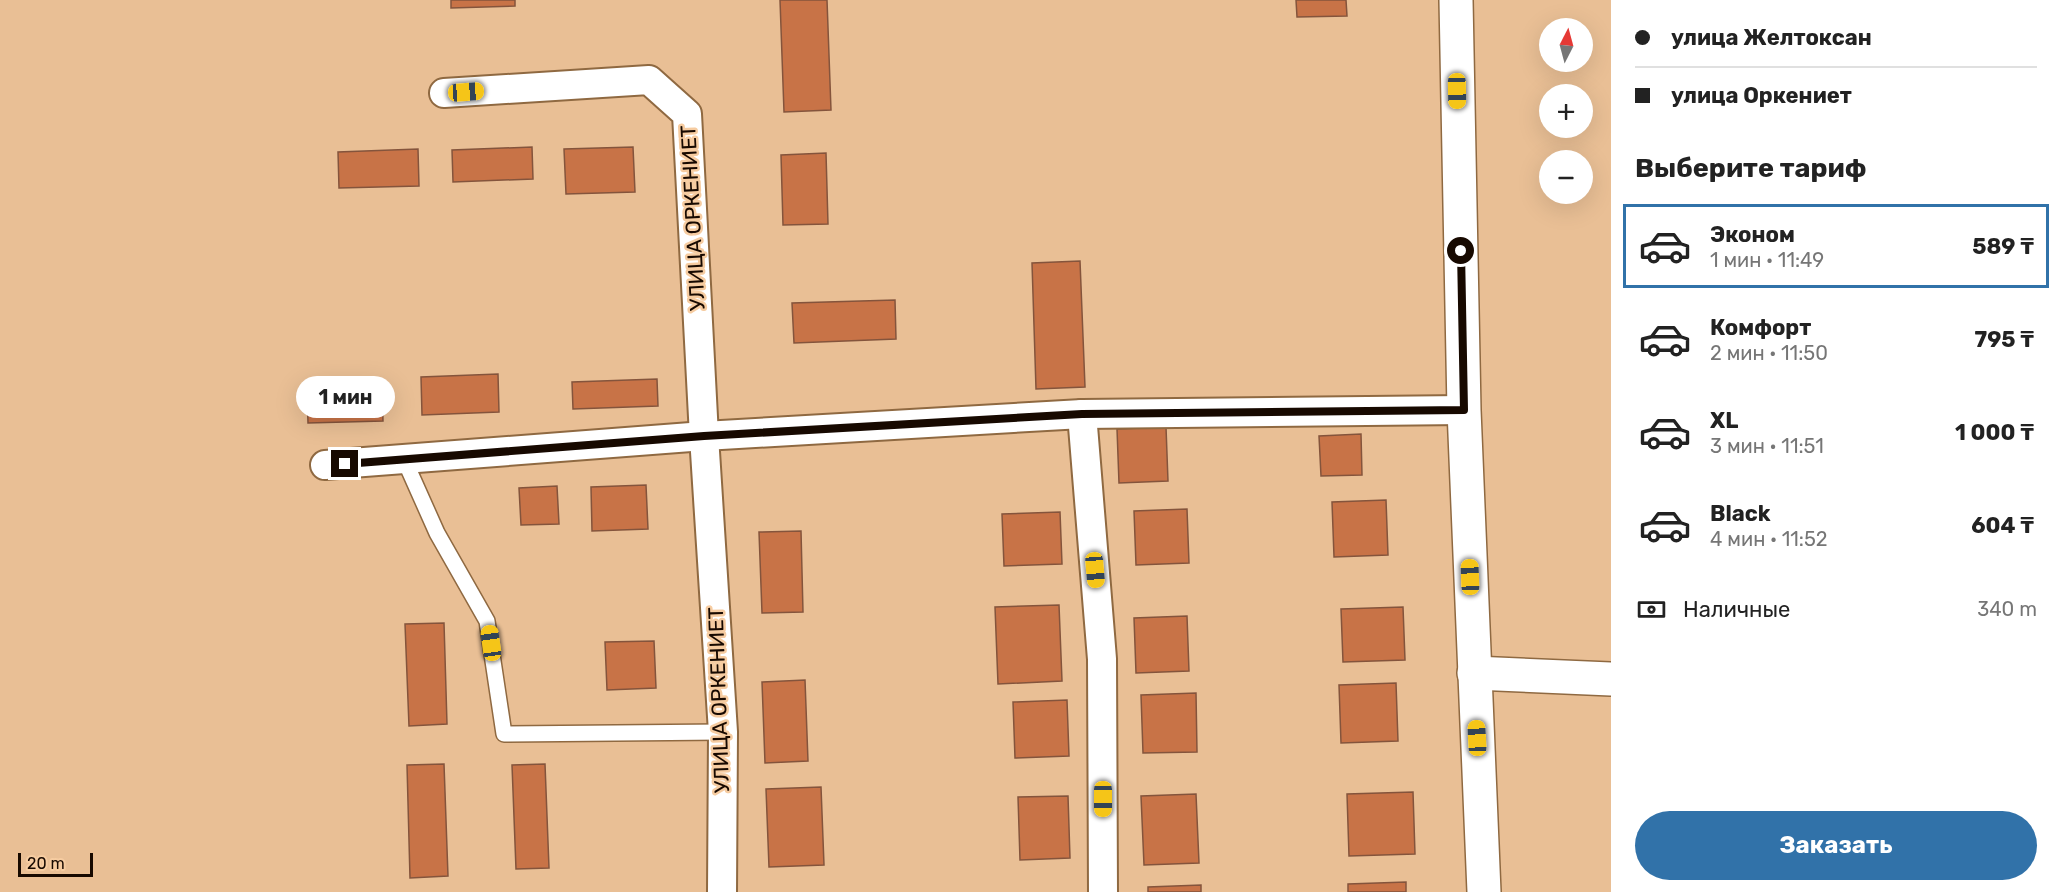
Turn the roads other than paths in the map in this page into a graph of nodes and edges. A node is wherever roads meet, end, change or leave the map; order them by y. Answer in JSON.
{"nodes":[{"id":1,"x":1456,"y":0,"type":"edge"},
{"id":2,"x":444,"y":93,"type":"dead end"},
{"id":3,"x":1464,"y":410,"type":"junction"},
{"id":4,"x":1082,"y":414,"type":"junction"},
{"id":5,"x":704,"y":436,"type":"junction"},
{"id":6,"x":404,"y":459,"type":"junction"},
{"id":7,"x":326,"y":465,"type":"dead end"},
{"id":8,"x":1474,"y":673,"type":"junction"},
{"id":9,"x":1611,"y":679,"type":"edge"},
{"id":10,"x":723,"y":732,"type":"junction"},
{"id":11,"x":722,"y":892,"type":"edge"},
{"id":12,"x":1103,"y":892,"type":"edge"},
{"id":13,"x":1484,"y":892,"type":"edge"}],
"edges":[{"from":1,"to":3,"type":"street"},
{"from":2,"to":5,"type":"street","name":"УЛИЦА ОРКЕНИЕТ"},
{"from":3,"to":4,"type":"street"},
{"from":3,"to":8,"type":"street"},
{"from":4,"to":5,"type":"street"},
{"from":4,"to":12,"type":"street"},
{"from":5,"to":6,"type":"street"},
{"from":5,"to":10,"type":"street","name":"УЛИЦА ОРКЕНИЕТ"},
{"from":6,"to":7,"type":"street"},
{"from":6,"to":10,"type":"lane"},
{"from":8,"to":9,"type":"street"},
{"from":8,"to":13,"type":"street"},
{"from":10,"to":11,"type":"street","name":"УЛИЦА ОРКЕНИЕТ"}]}
